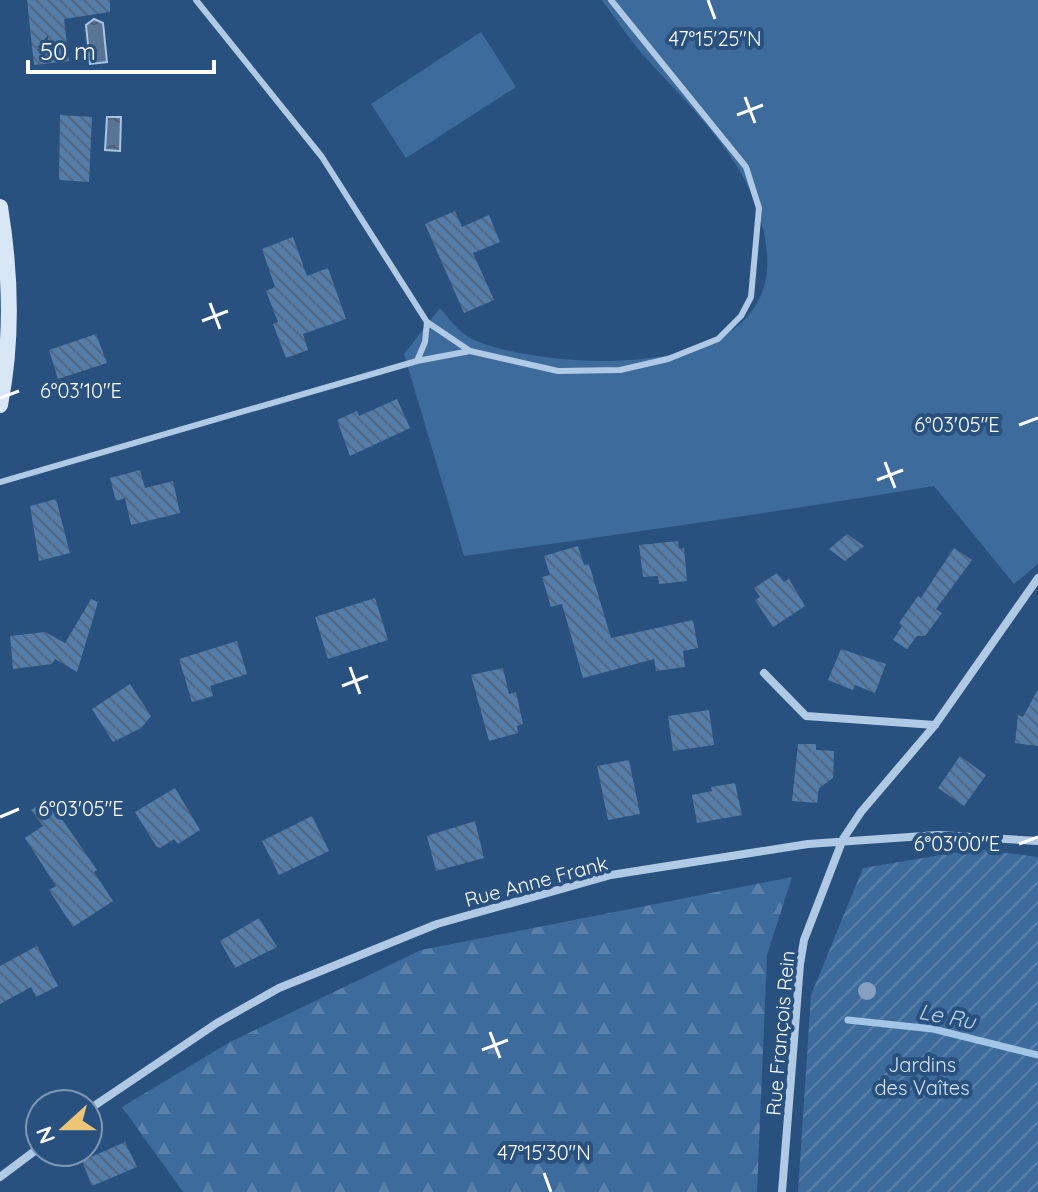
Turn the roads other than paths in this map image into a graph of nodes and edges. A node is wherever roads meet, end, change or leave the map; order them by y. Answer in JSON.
{"nodes":[{"id":1,"x":196,"y":0,"type":"edge"},
{"id":2,"x":611,"y":0,"type":"edge"},
{"id":3,"x":0,"y":207,"type":"edge"},
{"id":4,"x":427,"y":322,"type":"junction"},
{"id":5,"x":470,"y":351,"type":"junction"},
{"id":6,"x":417,"y":361,"type":"junction"},
{"id":7,"x":0,"y":405,"type":"edge"},
{"id":8,"x":0,"y":482,"type":"edge"},
{"id":9,"x":1038,"y":578,"type":"edge"},
{"id":10,"x":764,"y":673,"type":"dead end"},
{"id":11,"x":935,"y":725,"type":"junction"},
{"id":12,"x":843,"y":839,"type":"junction"},
{"id":13,"x":1038,"y":841,"type":"edge"},
{"id":14,"x":104,"y":1099,"type":"edge"},
{"id":15,"x":24,"y":1159,"type":"edge"},
{"id":16,"x":0,"y":1177,"type":"edge"},
{"id":17,"x":782,"y":1192,"type":"edge"}],
"edges":[{"from":1,"to":4,"type":"lane"},
{"from":2,"to":5,"type":"lane"},
{"from":3,"to":7,"type":"street"},
{"from":4,"to":5,"type":"lane"},
{"from":4,"to":6,"type":"lane"},
{"from":5,"to":6,"type":"lane"},
{"from":6,"to":8,"type":"lane"},
{"from":9,"to":11,"type":"street","name":"Rue François Rein"},
{"from":10,"to":11,"type":"street"},
{"from":11,"to":12,"type":"street","name":"Rue François Rein"},
{"from":12,"to":13,"type":"street","name":"Rue Anne Frank"},
{"from":12,"to":14,"type":"street","name":"Rue Anne Frank"},
{"from":12,"to":17,"type":"street","name":"Rue François Rein"},
{"from":15,"to":16,"type":"street"}]}
